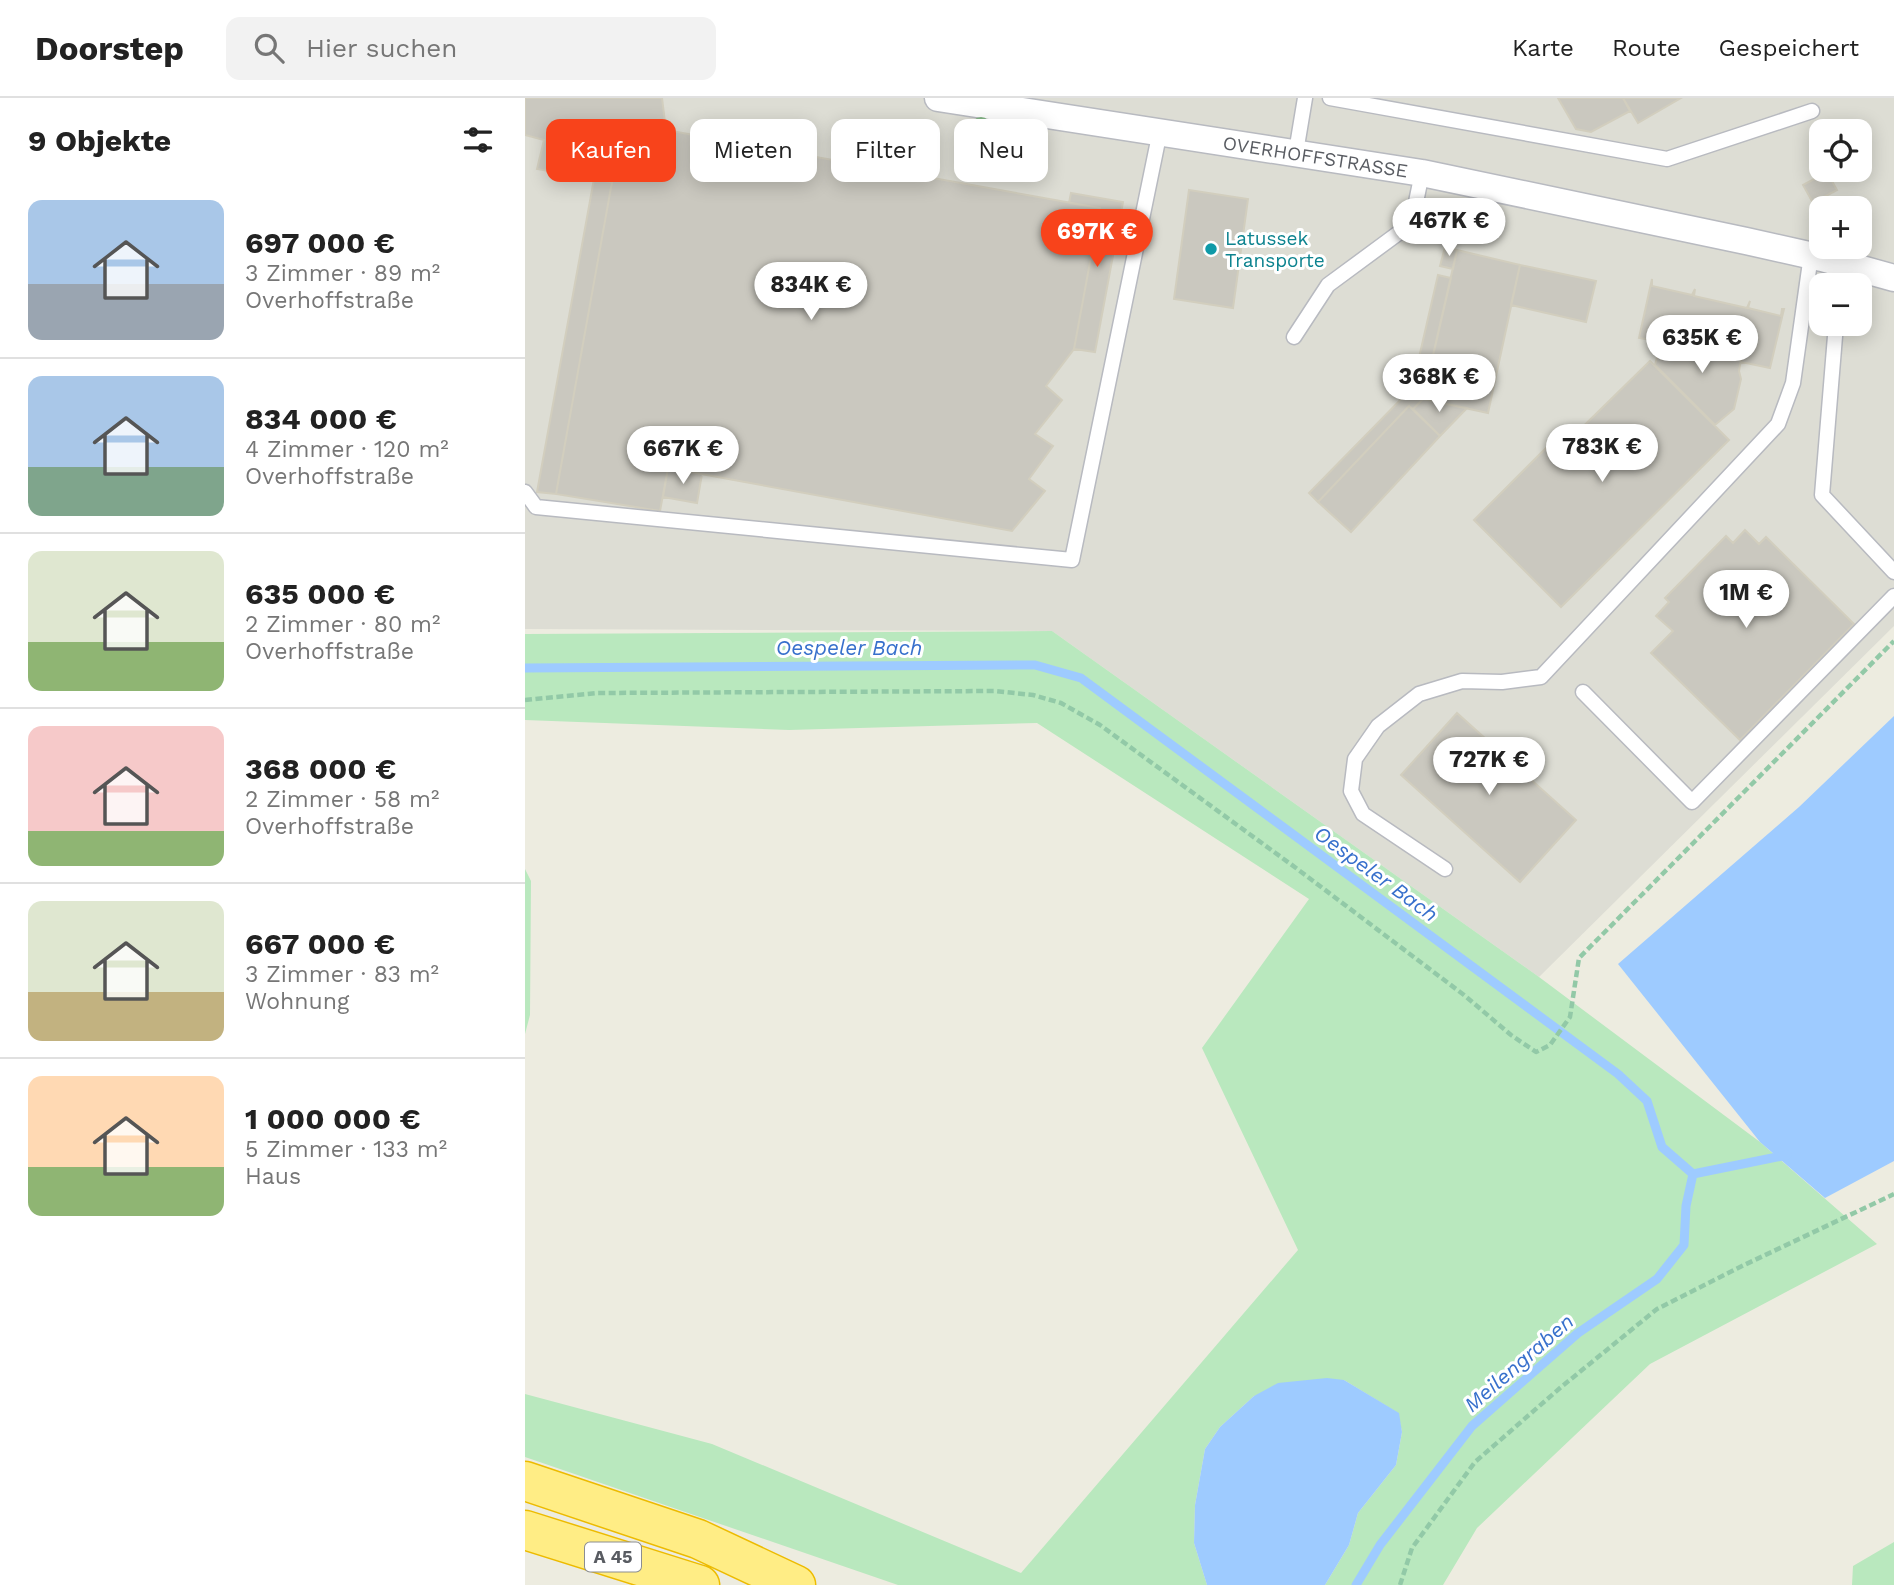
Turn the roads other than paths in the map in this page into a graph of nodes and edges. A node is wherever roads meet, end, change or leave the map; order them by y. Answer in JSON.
{"nodes":[{"id":1,"x":938,"y":98,"type":"edge"},
{"id":2,"x":1305,"y":98,"type":"edge"},
{"id":3,"x":1330,"y":98,"type":"edge"},
{"id":4,"x":1812,"y":111,"type":"dead end"},
{"id":5,"x":1160,"y":131,"type":"junction"},
{"id":6,"x":1296,"y":152,"type":"junction"},
{"id":7,"x":1422,"y":173,"type":"junction"},
{"id":8,"x":1809,"y":255,"type":"edge"},
{"id":9,"x":1810,"y":259,"type":"edge"},
{"id":10,"x":1817,"y":259,"type":"edge"},
{"id":11,"x":1838,"y":273,"type":"edge"},
{"id":12,"x":1872,"y":276,"type":"edge"},
{"id":13,"x":1894,"y":278,"type":"edge"},
{"id":14,"x":1835,"y":336,"type":"edge"},
{"id":15,"x":1294,"y":337,"type":"dead end"},
{"id":16,"x":525,"y":492,"type":"edge"},
{"id":17,"x":1894,"y":572,"type":"edge"},
{"id":18,"x":1894,"y":596,"type":"edge"},
{"id":19,"x":1584,"y":692,"type":"dead end"},
{"id":20,"x":1445,"y":869,"type":"dead end"},
{"id":21,"x":525,"y":1481,"type":"edge"},
{"id":22,"x":525,"y":1530,"type":"edge"},
{"id":23,"x":701,"y":1585,"type":"edge"},
{"id":24,"x":796,"y":1585,"type":"edge"}],
"edges":[{"from":1,"to":5,"type":"street","name":"OVERHOFFSTRASSE"},
{"from":2,"to":6,"type":"lane"},
{"from":3,"to":4,"type":"lane"},
{"from":5,"to":6,"type":"street","name":"OVERHOFFSTRASSE"},
{"from":5,"to":16,"type":"lane"},
{"from":6,"to":7,"type":"street","name":"OVERHOFFSTRASSE"},
{"from":7,"to":8,"type":"street","name":"OVERHOFFSTRASSE"},
{"from":7,"to":15,"type":"lane"},
{"from":9,"to":20,"type":"lane"},
{"from":10,"to":11,"type":"street","name":"OVERHOFFSTRASSE"},
{"from":12,"to":13,"type":"street","name":"OVERHOFFSTRASSE"},
{"from":14,"to":17,"type":"lane"},
{"from":18,"to":19,"type":"lane"},
{"from":21,"to":24,"type":"highway"},
{"from":22,"to":23,"type":"highway","number":"A 45"}]}
